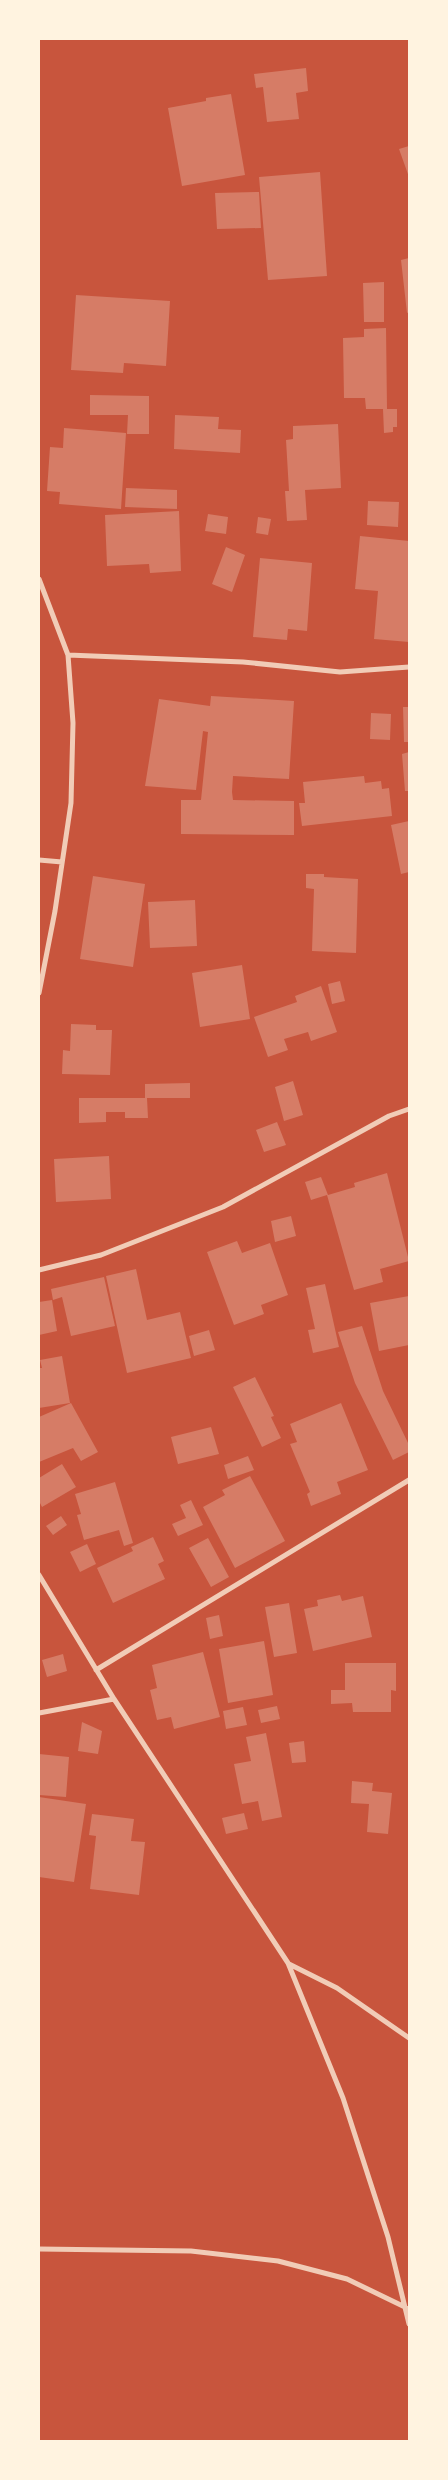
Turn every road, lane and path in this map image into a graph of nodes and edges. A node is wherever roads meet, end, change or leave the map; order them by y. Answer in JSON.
{"nodes":[{"id":1,"x":39,"y":579,"type":"edge"},
{"id":2,"x":68,"y":655,"type":"junction"},
{"id":3,"x":409,"y":667,"type":"edge"},
{"id":4,"x":39,"y":860,"type":"edge"},
{"id":5,"x":62,"y":862,"type":"junction"},
{"id":6,"x":39,"y":993,"type":"edge"},
{"id":7,"x":409,"y":1109,"type":"edge"},
{"id":8,"x":39,"y":1270,"type":"edge"},
{"id":9,"x":409,"y":1480,"type":"edge"},
{"id":10,"x":39,"y":1575,"type":"edge"},
{"id":11,"x":96,"y":1670,"type":"junction"},
{"id":12,"x":114,"y":1699,"type":"junction"},
{"id":13,"x":39,"y":1713,"type":"edge"},
{"id":14,"x":288,"y":1964,"type":"junction"},
{"id":15,"x":409,"y":2038,"type":"edge"},
{"id":16,"x":39,"y":2249,"type":"edge"},
{"id":17,"x":407,"y":2308,"type":"edge"},
{"id":18,"x":409,"y":2324,"type":"edge"}],
"edges":[{"from":1,"to":2,"type":"street"},
{"from":2,"to":3,"type":"street"},
{"from":2,"to":5,"type":"street"},
{"from":4,"to":5,"type":"street"},
{"from":5,"to":6,"type":"street"},
{"from":7,"to":8,"type":"street"},
{"from":9,"to":11,"type":"street"},
{"from":10,"to":11,"type":"street"},
{"from":11,"to":12,"type":"street"},
{"from":12,"to":13,"type":"street"},
{"from":12,"to":14,"type":"street"},
{"from":14,"to":15,"type":"street"},
{"from":14,"to":17,"type":"street"},
{"from":16,"to":17,"type":"street"},
{"from":17,"to":18,"type":"street"}]}
